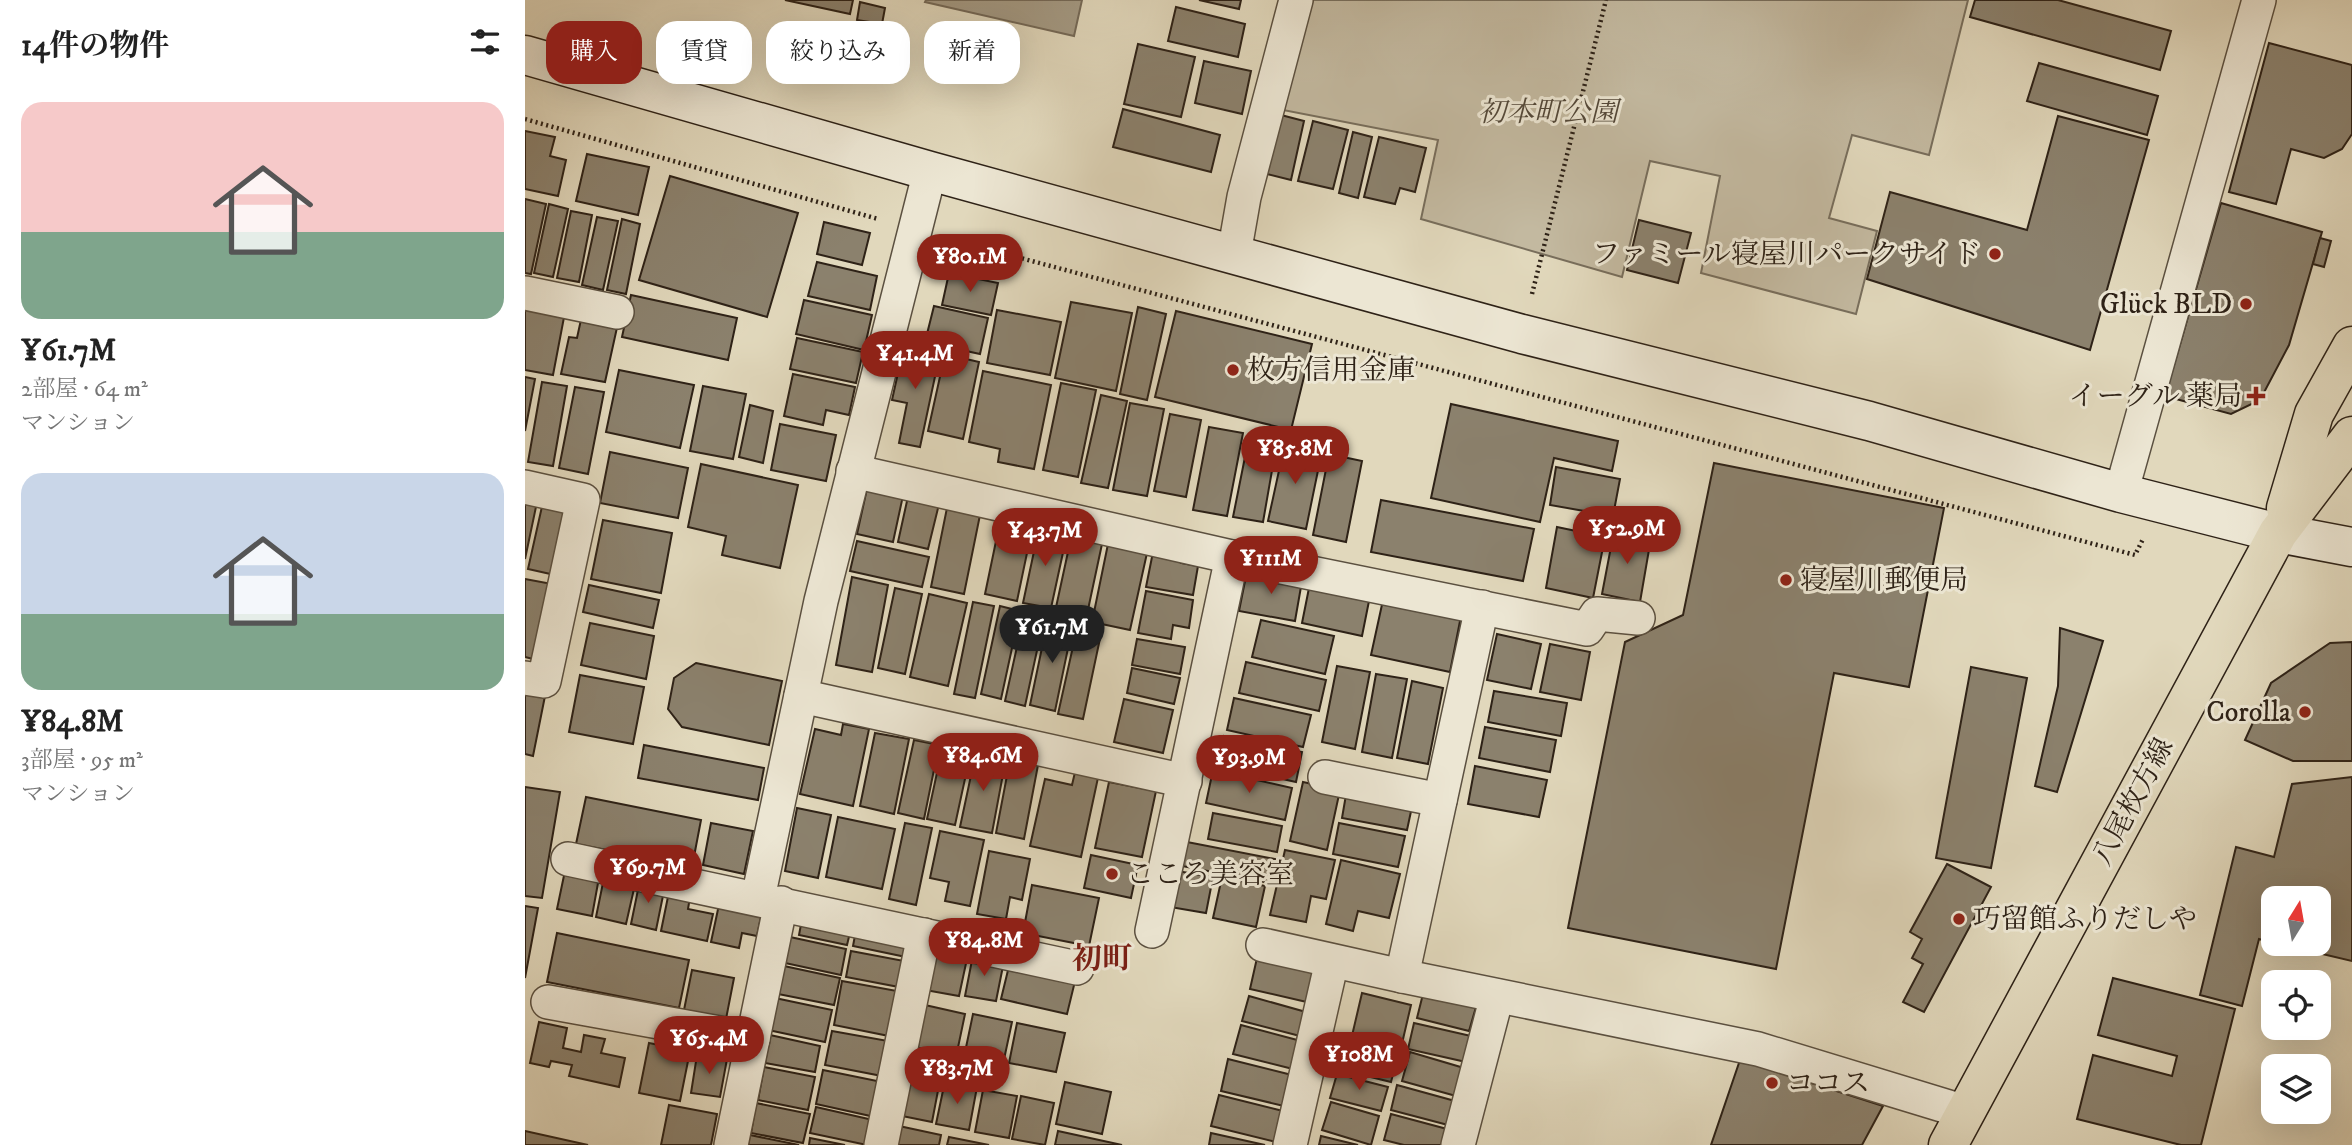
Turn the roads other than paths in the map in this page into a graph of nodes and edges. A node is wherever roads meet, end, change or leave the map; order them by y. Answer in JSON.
{"nodes":[{"id":1,"x":1296,"y":0,"type":"edge"},
{"id":2,"x":2259,"y":0,"type":"edge"},
{"id":3,"x":525,"y":55,"type":"edge"},
{"id":4,"x":930,"y":171,"type":"junction"},
{"id":5,"x":1234,"y":254,"type":"junction"},
{"id":6,"x":525,"y":293,"type":"edge"},
{"id":7,"x":617,"y":312,"type":"dead end"},
{"id":8,"x":2352,"y":346,"type":"edge"},
{"id":9,"x":2352,"y":436,"type":"edge"},
{"id":10,"x":853,"y":471,"type":"junction"},
{"id":11,"x":525,"y":487,"type":"edge"},
{"id":12,"x":2121,"y":493,"type":"junction"},
{"id":13,"x":2278,"y":533,"type":"junction"},
{"id":14,"x":2352,"y":547,"type":"edge"},
{"id":15,"x":1232,"y":557,"type":"junction"},
{"id":16,"x":1482,"y":607,"type":"junction"},
{"id":17,"x":1638,"y":618,"type":"dead end"},
{"id":18,"x":525,"y":678,"type":"edge"},
{"id":19,"x":801,"y":696,"type":"junction"},
{"id":20,"x":1325,"y":776,"type":"dead end"},
{"id":21,"x":1185,"y":780,"type":"junction"},
{"id":22,"x":1440,"y":800,"type":"junction"},
{"id":23,"x":568,"y":859,"type":"dead end"},
{"id":24,"x":770,"y":901,"type":"junction"},
{"id":25,"x":1152,"y":931,"type":"dead end"},
{"id":26,"x":924,"y":935,"type":"junction"},
{"id":27,"x":1263,"y":944,"type":"dead end"},
{"id":28,"x":1332,"y":961,"type":"junction"},
{"id":29,"x":1077,"y":968,"type":"dead end"},
{"id":30,"x":1402,"y":976,"type":"junction"},
{"id":31,"x":1497,"y":996,"type":"junction"},
{"id":32,"x":548,"y":1002,"type":"dead end"},
{"id":33,"x":753,"y":1039,"type":"junction"},
{"id":34,"x":1957,"y":1129,"type":"edge"},
{"id":35,"x":731,"y":1145,"type":"edge"},
{"id":36,"x":881,"y":1145,"type":"edge"},
{"id":37,"x":1290,"y":1145,"type":"edge"},
{"id":38,"x":1458,"y":1145,"type":"edge"}],
"edges":[{"from":1,"to":5,"type":"street"},
{"from":2,"to":12,"type":"street"},
{"from":3,"to":4,"type":"street"},
{"from":4,"to":5,"type":"street"},
{"from":4,"to":10,"type":"street"},
{"from":5,"to":12,"type":"street"},
{"from":6,"to":7,"type":"street"},
{"from":8,"to":13,"type":"main road","name":"八尾枚方線"},
{"from":9,"to":13,"type":"main road","name":"八尾枚方線"},
{"from":10,"to":15,"type":"street"},
{"from":10,"to":19,"type":"street"},
{"from":11,"to":18,"type":"street"},
{"from":12,"to":13,"type":"street"},
{"from":13,"to":14,"type":"street"},
{"from":13,"to":34,"type":"main road","name":"八尾枚方線"},
{"from":15,"to":16,"type":"street"},
{"from":15,"to":21,"type":"street"},
{"from":16,"to":17,"type":"street"},
{"from":16,"to":22,"type":"street"},
{"from":19,"to":21,"type":"street"},
{"from":19,"to":24,"type":"street"},
{"from":20,"to":22,"type":"street"},
{"from":21,"to":25,"type":"street"},
{"from":22,"to":30,"type":"street"},
{"from":23,"to":24,"type":"street"},
{"from":24,"to":26,"type":"street"},
{"from":24,"to":33,"type":"street"},
{"from":26,"to":29,"type":"street"},
{"from":26,"to":36,"type":"street"},
{"from":27,"to":28,"type":"street"},
{"from":28,"to":30,"type":"street"},
{"from":28,"to":37,"type":"street"},
{"from":30,"to":31,"type":"street"},
{"from":31,"to":34,"type":"street"},
{"from":31,"to":38,"type":"street"},
{"from":32,"to":33,"type":"street"},
{"from":33,"to":35,"type":"street"}]}
